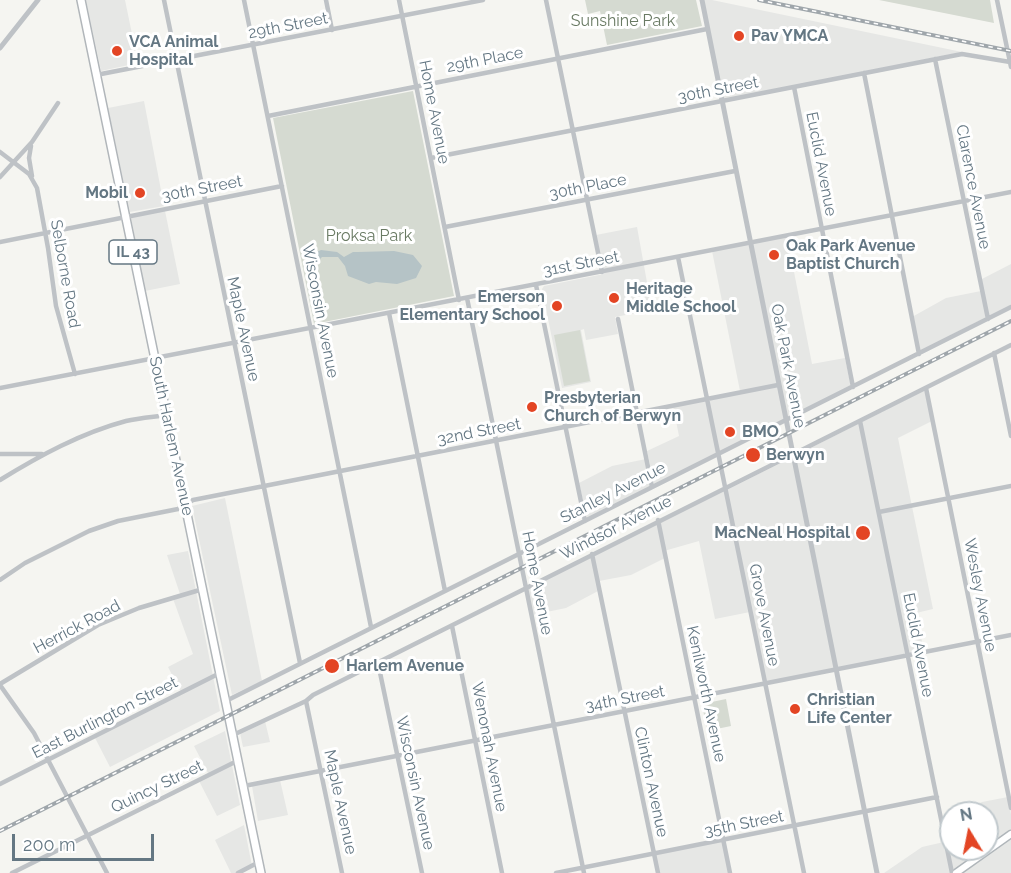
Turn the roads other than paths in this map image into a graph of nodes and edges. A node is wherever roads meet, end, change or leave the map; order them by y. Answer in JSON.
{"nodes":[{"id":1,"x":38,"y":0,"type":"edge"},
{"id":2,"x":81,"y":0,"type":"edge"},
{"id":3,"x":164,"y":0,"type":"edge"},
{"id":4,"x":244,"y":0,"type":"edge"},
{"id":5,"x":326,"y":0,"type":"edge"},
{"id":6,"x":399,"y":0,"type":"edge"},
{"id":7,"x":483,"y":0,"type":"edge"},
{"id":8,"x":546,"y":0,"type":"edge"},
{"id":9,"x":997,"y":0,"type":"edge"},
{"id":10,"x":702,"y":2,"type":"edge"},
{"id":11,"x":402,"y":16,"type":"junction"},
{"id":12,"x":707,"y":29,"type":"junction"},
{"id":13,"x":332,"y":30,"type":"junction"},
{"id":14,"x":1,"y":44,"type":"edge"},
{"id":15,"x":254,"y":44,"type":"junction"},
{"id":16,"x":558,"y":58,"type":"junction"},
{"id":17,"x":935,"y":59,"type":"junction"},
{"id":18,"x":176,"y":60,"type":"junction"},
{"id":19,"x":1011,"y":65,"type":"edge"},
{"id":20,"x":864,"y":73,"type":"junction"},
{"id":21,"x":96,"y":75,"type":"junction"},
{"id":22,"x":417,"y":86,"type":"junction"},
{"id":23,"x":794,"y":87,"type":"junction"},
{"id":24,"x":722,"y":101,"type":"junction"},
{"id":25,"x":58,"y":103,"type":"dead end"},
{"id":26,"x":268,"y":116,"type":"junction"},
{"id":27,"x":573,"y":130,"type":"junction"},
{"id":28,"x":32,"y":142,"type":"junction"},
{"id":29,"x":0,"y":152,"type":"edge"},
{"id":30,"x":431,"y":158,"type":"junction"},
{"id":31,"x":13,"y":163,"type":"junction"},
{"id":32,"x":735,"y":171,"type":"junction"},
{"id":33,"x":0,"y":177,"type":"edge"},
{"id":34,"x":32,"y":179,"type":"junction"},
{"id":35,"x":282,"y":186,"type":"junction"},
{"id":36,"x":1011,"y":192,"type":"edge"},
{"id":37,"x":586,"y":200,"type":"junction"},
{"id":38,"x":205,"y":201,"type":"junction"},
{"id":39,"x":964,"y":201,"type":"junction"},
{"id":40,"x":891,"y":215,"type":"junction"},
{"id":41,"x":126,"y":216,"type":"junction"},
{"id":42,"x":445,"y":227,"type":"junction"},
{"id":43,"x":822,"y":229,"type":"junction"},
{"id":44,"x":45,"y":233,"type":"junction"},
{"id":45,"x":0,"y":242,"type":"edge"},
{"id":46,"x":750,"y":243,"type":"junction"},
{"id":47,"x":678,"y":257,"type":"junction"},
{"id":48,"x":602,"y":272,"type":"junction"},
{"id":49,"x":536,"y":285,"type":"junction"},
{"id":50,"x":467,"y":298,"type":"junction"},
{"id":51,"x":459,"y":300,"type":"junction"},
{"id":52,"x":1011,"y":307,"type":"edge"},
{"id":53,"x":389,"y":313,"type":"junction"},
{"id":54,"x":618,"y":319,"type":"dead end"},
{"id":55,"x":988,"y":319,"type":"junction"},
{"id":56,"x":311,"y":329,"type":"junction"},
{"id":57,"x":234,"y":344,"type":"junction"},
{"id":58,"x":1011,"y":345,"type":"edge"},
{"id":59,"x":994,"y":353,"type":"junction"},
{"id":60,"x":919,"y":354,"type":"junction"},
{"id":61,"x":155,"y":359,"type":"junction"},
{"id":62,"x":75,"y":374,"type":"junction"},
{"id":63,"x":778,"y":384,"type":"junction"},
{"id":64,"x":853,"y":387,"type":"junction"},
{"id":65,"x":0,"y":388,"type":"edge"},
{"id":66,"x":926,"y":388,"type":"junction"},
{"id":67,"x":708,"y":399,"type":"junction"},
{"id":68,"x":637,"y":413,"type":"junction"},
{"id":69,"x":167,"y":415,"type":"junction"},
{"id":70,"x":860,"y":421,"type":"junction"},
{"id":71,"x":785,"y":422,"type":"junction"},
{"id":72,"x":566,"y":427,"type":"junction"},
{"id":73,"x":1011,"y":436,"type":"edge"},
{"id":74,"x":496,"y":441,"type":"junction"},
{"id":75,"x":0,"y":454,"type":"edge"},
{"id":76,"x":43,"y":454,"type":"junction"},
{"id":77,"x":719,"y":454,"type":"junction"},
{"id":78,"x":418,"y":456,"type":"junction"},
{"id":79,"x":792,"y":456,"type":"junction"},
{"id":80,"x":340,"y":472,"type":"junction"},
{"id":81,"x":0,"y":480,"type":"edge"},
{"id":82,"x":1011,"y":486,"type":"edge"},
{"id":83,"x":263,"y":487,"type":"junction"},
{"id":84,"x":652,"y":487,"type":"junction"},
{"id":85,"x":726,"y":489,"type":"junction"},
{"id":86,"x":948,"y":498,"type":"junction"},
{"id":87,"x":185,"y":504,"type":"junction"},
{"id":88,"x":879,"y":512,"type":"junction"},
{"id":89,"x":658,"y":520,"type":"junction"},
{"id":90,"x":585,"y":521,"type":"junction"},
{"id":91,"x":519,"y":554,"type":"junction"},
{"id":92,"x":592,"y":554,"type":"junction"},
{"id":93,"x":0,"y":580,"type":"edge"},
{"id":94,"x":526,"y":587,"type":"junction"},
{"id":95,"x":203,"y":589,"type":"junction"},
{"id":96,"x":445,"y":591,"type":"junction"},
{"id":97,"x":452,"y":626,"type":"junction"},
{"id":98,"x":371,"y":627,"type":"junction"},
{"id":99,"x":1011,"y":635,"type":"edge"},
{"id":100,"x":977,"y":642,"type":"junction"},
{"id":101,"x":908,"y":655,"type":"junction"},
{"id":102,"x":300,"y":663,"type":"junction"},
{"id":103,"x":378,"y":663,"type":"junction"},
{"id":104,"x":836,"y":669,"type":"junction"},
{"id":105,"x":221,"y":673,"type":"junction"},
{"id":106,"x":765,"y":683,"type":"junction"},
{"id":107,"x":0,"y":685,"type":"edge"},
{"id":108,"x":694,"y":697,"type":"junction"},
{"id":109,"x":226,"y":701,"type":"junction"},
{"id":110,"x":306,"y":701,"type":"junction"},
{"id":111,"x":624,"y":711,"type":"junction"},
{"id":112,"x":554,"y":726,"type":"junction"},
{"id":113,"x":233,"y":735,"type":"junction"},
{"id":114,"x":476,"y":741,"type":"junction"},
{"id":115,"x":398,"y":756,"type":"junction"},
{"id":116,"x":48,"y":760,"type":"junction"},
{"id":117,"x":238,"y":760,"type":"junction"},
{"id":118,"x":321,"y":771,"type":"junction"},
{"id":119,"x":0,"y":784,"type":"edge"},
{"id":120,"x":244,"y":786,"type":"junction"},
{"id":121,"x":937,"y":797,"type":"junction"},
{"id":122,"x":1011,"y":808,"type":"edge"},
{"id":123,"x":865,"y":812,"type":"junction"},
{"id":124,"x":794,"y":826,"type":"junction"},
{"id":125,"x":1011,"y":834,"type":"edge"},
{"id":126,"x":87,"y":836,"type":"junction"},
{"id":127,"x":723,"y":840,"type":"junction"},
{"id":128,"x":654,"y":854,"type":"junction"},
{"id":129,"x":259,"y":862,"type":"junction"},
{"id":130,"x":583,"y":870,"type":"edge"},
{"id":131,"x":12,"y":873,"type":"edge"},
{"id":132,"x":107,"y":873,"type":"edge"},
{"id":133,"x":238,"y":873,"type":"edge"},
{"id":134,"x":261,"y":873,"type":"edge"},
{"id":135,"x":342,"y":873,"type":"edge"},
{"id":136,"x":422,"y":873,"type":"edge"},
{"id":137,"x":502,"y":873,"type":"edge"},
{"id":138,"x":556,"y":873,"type":"edge"},
{"id":139,"x":658,"y":873,"type":"edge"},
{"id":140,"x":730,"y":873,"type":"edge"},
{"id":141,"x":804,"y":873,"type":"edge"},
{"id":142,"x":877,"y":873,"type":"edge"},
{"id":143,"x":954,"y":873,"type":"edge"}],
"edges":[{"from":1,"to":14,"type":"street"},
{"from":2,"to":21,"type":"main road","name":"South Harlem Avenue","number":"IL 43"},
{"from":3,"to":18,"type":"street","name":"Maple Avenue"},
{"from":4,"to":15,"type":"street","name":"Wisconsin Avenue"},
{"from":5,"to":13,"type":"street"},
{"from":6,"to":11,"type":"street","name":"Home Avenue"},
{"from":7,"to":11,"type":"street","name":"29th Street"},
{"from":8,"to":16,"type":"street"},
{"from":9,"to":19,"type":"street"},
{"from":10,"to":12,"type":"street","name":"Oak Park Avenue"},
{"from":11,"to":13,"type":"street","name":"29th Street"},
{"from":11,"to":22,"type":"street","name":"Home Avenue"},
{"from":12,"to":16,"type":"street","name":"29th Place"},
{"from":12,"to":24,"type":"street","name":"Oak Park Avenue"},
{"from":13,"to":15,"type":"street","name":"29th Street"},
{"from":15,"to":18,"type":"street","name":"29th Street"},
{"from":15,"to":26,"type":"street","name":"Wisconsin Avenue"},
{"from":16,"to":22,"type":"street","name":"29th Place"},
{"from":16,"to":27,"type":"street"},
{"from":17,"to":19,"type":"street","name":"30th Street"},
{"from":17,"to":20,"type":"street","name":"30th Street"},
{"from":17,"to":39,"type":"street","name":"Clarence Avenue"},
{"from":18,"to":21,"type":"street","name":"29th Street"},
{"from":18,"to":38,"type":"street","name":"Maple Avenue"},
{"from":20,"to":23,"type":"street","name":"30th Street"},
{"from":20,"to":40,"type":"street"},
{"from":21,"to":41,"type":"main road","name":"South Harlem Avenue","number":"IL 43"},
{"from":22,"to":26,"type":"street","name":"29th Place"},
{"from":22,"to":30,"type":"street","name":"Home Avenue"},
{"from":23,"to":24,"type":"street","name":"30th Street"},
{"from":23,"to":43,"type":"street","name":"Euclid Avenue"},
{"from":24,"to":27,"type":"street","name":"30th Street"},
{"from":24,"to":32,"type":"street","name":"Oak Park Avenue"},
{"from":25,"to":28,"type":"street"},
{"from":26,"to":35,"type":"street","name":"Wisconsin Avenue"},
{"from":27,"to":30,"type":"street","name":"30th Street"},
{"from":27,"to":37,"type":"street"},
{"from":28,"to":31,"type":"street"},
{"from":28,"to":34,"type":"street","name":"Selborne Road"},
{"from":29,"to":31,"type":"street"},
{"from":30,"to":42,"type":"street","name":"Home Avenue"},
{"from":31,"to":33,"type":"street"},
{"from":31,"to":34,"type":"street"},
{"from":32,"to":37,"type":"street","name":"30th Place"},
{"from":32,"to":46,"type":"street","name":"Oak Park Avenue"},
{"from":34,"to":44,"type":"street","name":"Selborne Road"},
{"from":35,"to":38,"type":"street","name":"30th Street"},
{"from":35,"to":56,"type":"street","name":"Wisconsin Avenue"},
{"from":36,"to":39,"type":"street","name":"31st Street"},
{"from":37,"to":42,"type":"street","name":"30th Place"},
{"from":37,"to":48,"type":"street"},
{"from":38,"to":41,"type":"street","name":"30th Street"},
{"from":38,"to":57,"type":"street","name":"Maple Avenue"},
{"from":39,"to":40,"type":"street","name":"31st Street"},
{"from":39,"to":55,"type":"street","name":"Clarence Avenue"},
{"from":40,"to":43,"type":"street","name":"31st Street"},
{"from":40,"to":60,"type":"street"},
{"from":41,"to":44,"type":"street","name":"30th Street"},
{"from":41,"to":61,"type":"main road","name":"South Harlem Avenue","number":"IL 43"},
{"from":42,"to":51,"type":"street","name":"Home Avenue"},
{"from":43,"to":46,"type":"street","name":"31st Street"},
{"from":43,"to":64,"type":"street","name":"Euclid Avenue"},
{"from":44,"to":45,"type":"street","name":"30th Street"},
{"from":44,"to":62,"type":"street","name":"Selborne Road"},
{"from":46,"to":47,"type":"street","name":"31st Street"},
{"from":46,"to":63,"type":"street","name":"Oak Park Avenue"},
{"from":47,"to":48,"type":"street","name":"31st Street"},
{"from":47,"to":67,"type":"street","name":"Grove Avenue"},
{"from":48,"to":49,"type":"street","name":"31st Street"},
{"from":49,"to":50,"type":"street","name":"31st Street"},
{"from":49,"to":72,"type":"street"},
{"from":50,"to":51,"type":"street","name":"31st Street"},
{"from":50,"to":74,"type":"street","name":"Home Avenue"},
{"from":51,"to":53,"type":"street","name":"31st Street"},
{"from":52,"to":55,"type":"street","name":"Stanley Avenue"},
{"from":53,"to":56,"type":"street","name":"31st Street"},
{"from":53,"to":78,"type":"street"},
{"from":54,"to":68,"type":"street"},
{"from":55,"to":60,"type":"street","name":"Stanley Avenue"},
{"from":56,"to":57,"type":"street","name":"31st Street"},
{"from":56,"to":80,"type":"street","name":"Wisconsin Avenue"},
{"from":57,"to":61,"type":"street","name":"31st Street"},
{"from":57,"to":83,"type":"street","name":"Maple Avenue"},
{"from":58,"to":59,"type":"street","name":"Windsor Avenue"},
{"from":59,"to":66,"type":"street","name":"Windsor Avenue"},
{"from":59,"to":73,"type":"street"},
{"from":60,"to":64,"type":"street","name":"Stanley Avenue"},
{"from":61,"to":62,"type":"street","name":"31st Street"},
{"from":61,"to":69,"type":"main road","name":"South Harlem Avenue","number":"IL 43"},
{"from":62,"to":65,"type":"street","name":"31st Street"},
{"from":63,"to":67,"type":"street","name":"32nd Street"},
{"from":63,"to":71,"type":"street","name":"Oak Park Avenue"},
{"from":64,"to":71,"type":"street","name":"Stanley Avenue"},
{"from":66,"to":70,"type":"street","name":"Windsor Avenue"},
{"from":66,"to":86,"type":"street","name":"Wesley Avenue"},
{"from":67,"to":68,"type":"street","name":"32nd Street"},
{"from":67,"to":77,"type":"street","name":"Grove Avenue"},
{"from":68,"to":72,"type":"street","name":"32nd Street"},
{"from":68,"to":84,"type":"street"},
{"from":69,"to":76,"type":"street"},
{"from":69,"to":87,"type":"main road","name":"South Harlem Avenue","number":"IL 43"},
{"from":70,"to":79,"type":"street","name":"Windsor Avenue"},
{"from":70,"to":88,"type":"street","name":"Euclid Avenue"},
{"from":71,"to":77,"type":"street","name":"Stanley Avenue"},
{"from":71,"to":79,"type":"street","name":"Oak Park Avenue"},
{"from":72,"to":74,"type":"street","name":"32nd Street"},
{"from":72,"to":90,"type":"street"},
{"from":74,"to":78,"type":"street","name":"32nd Street"},
{"from":74,"to":91,"type":"street","name":"Home Avenue"},
{"from":75,"to":76,"type":"street"},
{"from":76,"to":81,"type":"street"},
{"from":77,"to":84,"type":"street","name":"Stanley Avenue"},
{"from":77,"to":85,"type":"street","name":"Grove Avenue"},
{"from":78,"to":80,"type":"street","name":"32nd Street"},
{"from":78,"to":96,"type":"street"},
{"from":79,"to":85,"type":"street","name":"Windsor Avenue"},
{"from":79,"to":104,"type":"street","name":"Oak Park Avenue"},
{"from":80,"to":83,"type":"street","name":"32nd Street"},
{"from":80,"to":98,"type":"street","name":"Wisconsin Avenue"},
{"from":82,"to":86,"type":"street"},
{"from":83,"to":87,"type":"street","name":"32nd Street"},
{"from":83,"to":102,"type":"street","name":"Maple Avenue"},
{"from":84,"to":90,"type":"street","name":"Stanley Avenue"},
{"from":85,"to":89,"type":"street","name":"Windsor Avenue"},
{"from":85,"to":106,"type":"street","name":"Grove Avenue"},
{"from":86,"to":88,"type":"street"},
{"from":86,"to":100,"type":"street","name":"Wesley Avenue"},
{"from":87,"to":93,"type":"street","name":"32nd Street"},
{"from":87,"to":95,"type":"main road","name":"South Harlem Avenue","number":"IL 43"},
{"from":88,"to":101,"type":"street","name":"Euclid Avenue"},
{"from":89,"to":92,"type":"street","name":"Windsor Avenue"},
{"from":89,"to":108,"type":"street","name":"Kenilworth Avenue"},
{"from":90,"to":91,"type":"street","name":"Stanley Avenue"},
{"from":91,"to":94,"type":"street","name":"Home Avenue"},
{"from":91,"to":96,"type":"street","name":"Stanley Avenue"},
{"from":92,"to":94,"type":"street","name":"Windsor Avenue"},
{"from":92,"to":111,"type":"street","name":"Clinton Avenue"},
{"from":94,"to":97,"type":"street","name":"Windsor Avenue"},
{"from":94,"to":112,"type":"street","name":"Home Avenue"},
{"from":95,"to":105,"type":"main road","name":"South Harlem Avenue","number":"IL 43"},
{"from":95,"to":107,"type":"street","name":"Herrick Road"},
{"from":96,"to":98,"type":"street","name":"Stanley Avenue"},
{"from":97,"to":103,"type":"street","name":"Windsor Avenue"},
{"from":97,"to":114,"type":"street","name":"Wenonah Avenue"},
{"from":98,"to":102,"type":"street","name":"Stanley Avenue"},
{"from":99,"to":100,"type":"street","name":"34th Street"},
{"from":100,"to":101,"type":"street","name":"34th Street"},
{"from":100,"to":122,"type":"street","name":"Wesley Avenue"},
{"from":101,"to":104,"type":"street","name":"34th Street"},
{"from":101,"to":121,"type":"street","name":"Euclid Avenue"},
{"from":102,"to":109,"type":"street","name":"Stanley Avenue"},
{"from":103,"to":110,"type":"street","name":"Windsor Avenue"},
{"from":103,"to":115,"type":"street","name":"Wisconsin Avenue"},
{"from":104,"to":106,"type":"street","name":"34th Street"},
{"from":104,"to":123,"type":"street","name":"Oak Park Avenue"},
{"from":105,"to":109,"type":"main road","name":"South Harlem Avenue","number":"IL 43"},
{"from":105,"to":116,"type":"street","name":"East Burlington Street"},
{"from":106,"to":108,"type":"street","name":"34th Street"},
{"from":106,"to":124,"type":"street","name":"Grove Avenue"},
{"from":107,"to":116,"type":"street"},
{"from":108,"to":111,"type":"street","name":"34th Street"},
{"from":108,"to":127,"type":"street","name":"Kenilworth Avenue"},
{"from":109,"to":113,"type":"main road","name":"South Harlem Avenue","number":"IL 43"},
{"from":110,"to":113,"type":"street","name":"Windsor Avenue"},
{"from":110,"to":118,"type":"street","name":"Maple Avenue"},
{"from":111,"to":112,"type":"street","name":"34th Street"},
{"from":111,"to":128,"type":"street","name":"Clinton Avenue"},
{"from":112,"to":114,"type":"street","name":"34th Street"},
{"from":112,"to":130,"type":"street","name":"Home Avenue"},
{"from":113,"to":117,"type":"main road","name":"South Harlem Avenue","number":"IL 43"},
{"from":114,"to":115,"type":"street","name":"34th Street"},
{"from":114,"to":137,"type":"street","name":"Wenonah Avenue"},
{"from":115,"to":118,"type":"street","name":"34th Street"},
{"from":115,"to":136,"type":"street","name":"Wisconsin Avenue"},
{"from":116,"to":119,"type":"street","name":"East Burlington Street"},
{"from":116,"to":126,"type":"street"},
{"from":117,"to":120,"type":"main road","name":"South Harlem Avenue","number":"IL 43"},
{"from":117,"to":126,"type":"street","name":"Quincy Street"},
{"from":118,"to":120,"type":"street","name":"34th Street"},
{"from":118,"to":135,"type":"street","name":"Maple Avenue"},
{"from":120,"to":129,"type":"main road","name":"South Harlem Avenue","number":"IL 43"},
{"from":121,"to":123,"type":"street","name":"35th Street"},
{"from":121,"to":143,"type":"street","name":"Euclid Avenue"},
{"from":123,"to":124,"type":"street","name":"35th Street"},
{"from":123,"to":142,"type":"street","name":"Oak Park Avenue"},
{"from":124,"to":127,"type":"street","name":"35th Street"},
{"from":124,"to":141,"type":"street","name":"Grove Avenue"},
{"from":125,"to":143,"type":"main road"},
{"from":126,"to":131,"type":"street","name":"Quincy Street"},
{"from":126,"to":132,"type":"street"},
{"from":127,"to":128,"type":"street","name":"35th Street"},
{"from":127,"to":140,"type":"street","name":"Kenilworth Avenue"},
{"from":128,"to":130,"type":"street","name":"35th Street"},
{"from":128,"to":139,"type":"street","name":"Clinton Avenue"},
{"from":129,"to":133,"type":"street"},
{"from":129,"to":134,"type":"main road","name":"South Harlem Avenue","number":"IL 43"},
{"from":130,"to":138,"type":"street","name":"35th Street"}]}
